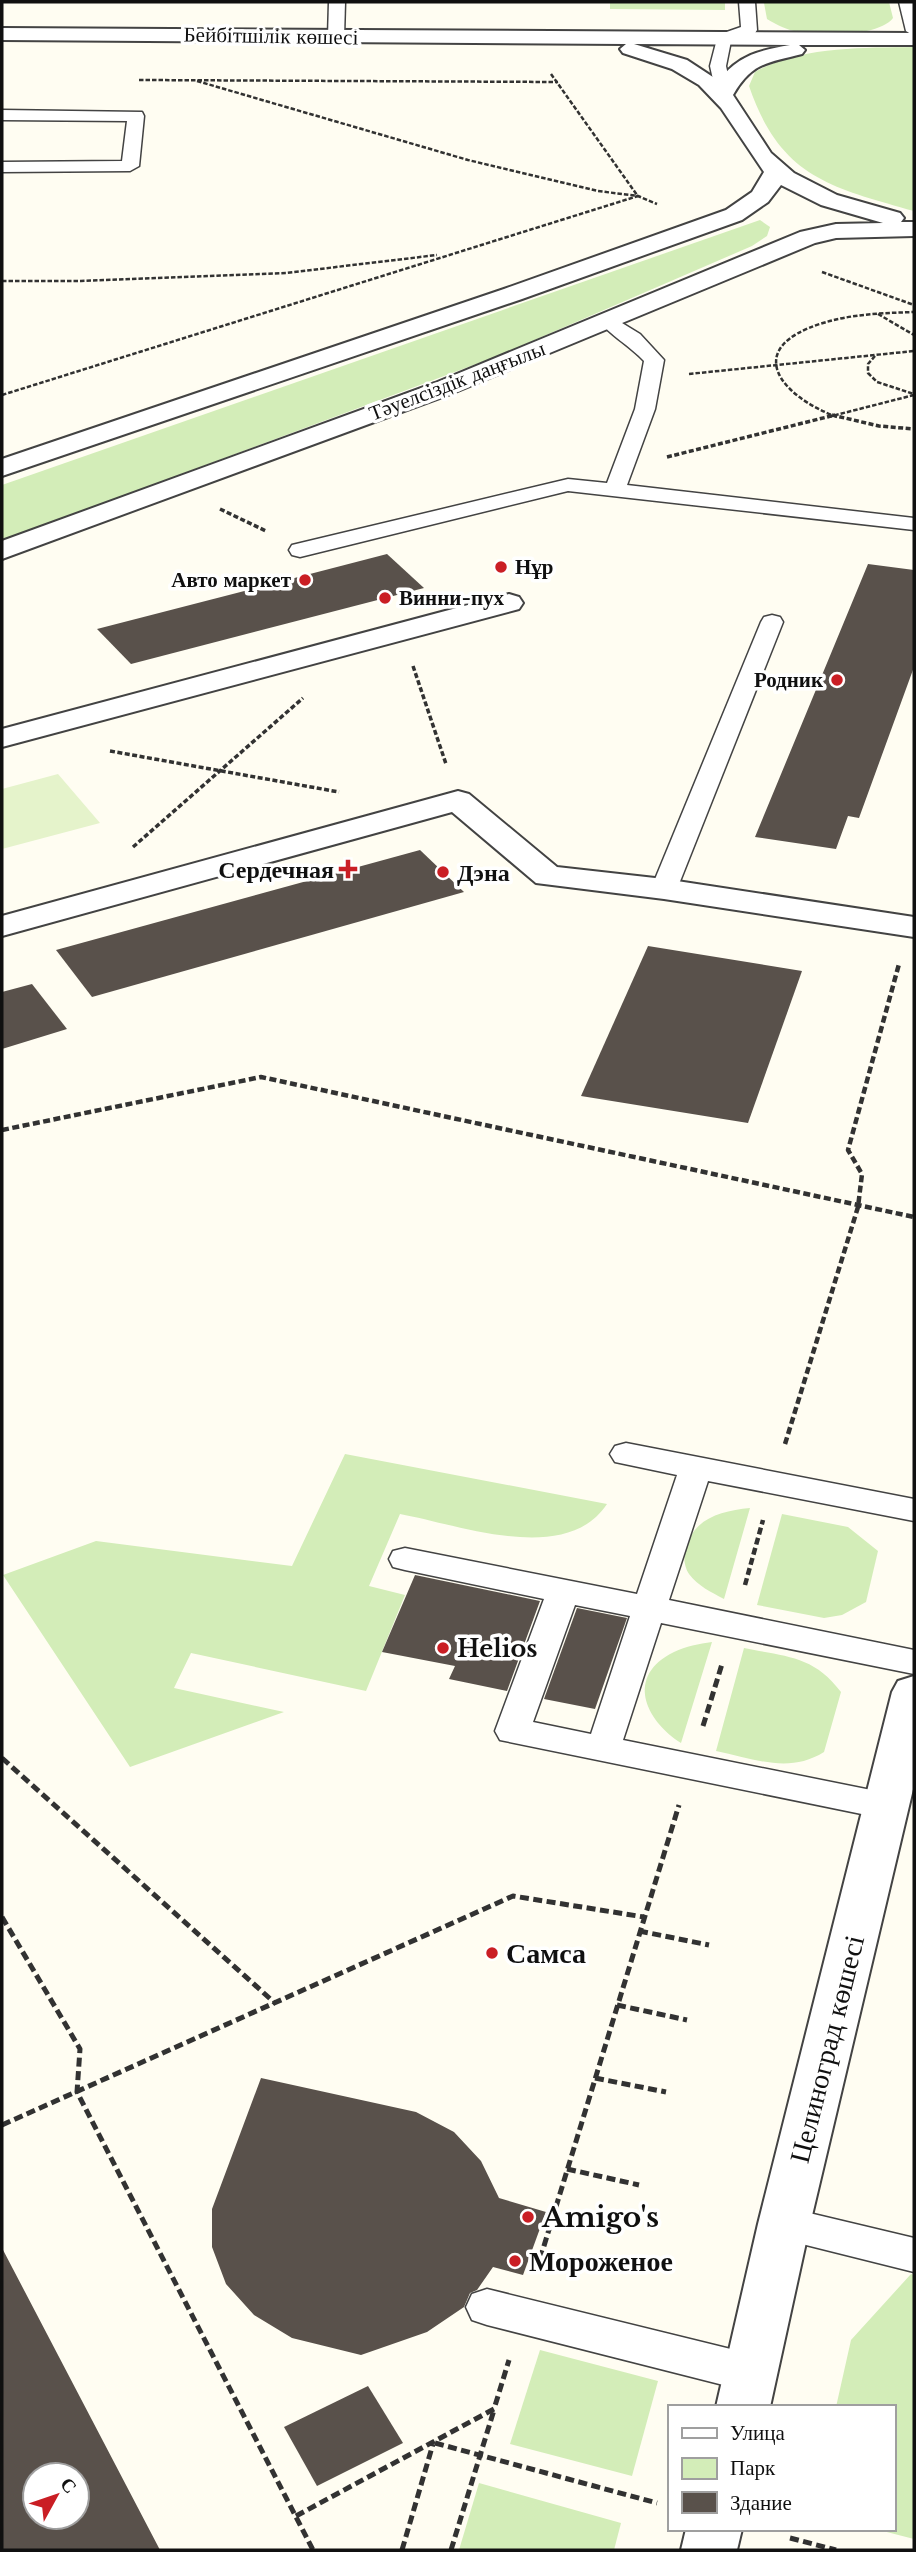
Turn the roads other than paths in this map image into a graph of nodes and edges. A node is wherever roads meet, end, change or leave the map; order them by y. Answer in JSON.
{"nodes":[{"id":1,"x":337,"y":2,"type":"edge"},
{"id":2,"x":747,"y":2,"type":"edge"},
{"id":3,"x":906,"y":2,"type":"edge"},
{"id":4,"x":914,"y":31,"type":"edge"},
{"id":5,"x":2,"y":34,"type":"edge"},
{"id":6,"x":336,"y":37,"type":"junction"},
{"id":7,"x":541,"y":38,"type":"junction"},
{"id":8,"x":724,"y":38,"type":"junction"},
{"id":9,"x":914,"y":39,"type":"edge"},
{"id":10,"x":724,"y":93,"type":"junction"},
{"id":11,"x":2,"y":115,"type":"edge"},
{"id":12,"x":2,"y":167,"type":"edge"},
{"id":13,"x":776,"y":170,"type":"junction"},
{"id":14,"x":914,"y":226,"type":"edge"},
{"id":15,"x":609,"y":321,"type":"junction"},
{"id":16,"x":2,"y":468,"type":"edge"},
{"id":17,"x":615,"y":489,"type":"junction"},
{"id":18,"x":914,"y":524,"type":"edge"},
{"id":19,"x":300,"y":550,"type":"dead end"},
{"id":20,"x":2,"y":551,"type":"edge"},
{"id":21,"x":509,"y":603,"type":"dead end"},
{"id":22,"x":772,"y":622,"type":"dead end"},
{"id":23,"x":2,"y":738,"type":"edge"},
{"id":24,"x":664,"y":889,"type":"junction"},
{"id":25,"x":2,"y":926,"type":"edge"},
{"id":26,"x":912,"y":926,"type":"edge"},
{"id":27,"x":626,"y":1454,"type":"dead end"},
{"id":28,"x":696,"y":1467,"type":"junction"},
{"id":29,"x":914,"y":1510,"type":"edge"},
{"id":30,"x":405,"y":1559,"type":"dead end"},
{"id":31,"x":564,"y":1591,"type":"junction"},
{"id":32,"x":650,"y":1609,"type":"junction"},
{"id":33,"x":914,"y":1661,"type":"edge"},
{"id":34,"x":914,"y":1692,"type":"edge"},
{"id":35,"x":603,"y":1749,"type":"junction"},
{"id":36,"x":886,"y":1806,"type":"junction"},
{"id":37,"x":784,"y":2224,"type":"junction"},
{"id":38,"x":914,"y":2255,"type":"edge"},
{"id":39,"x":504,"y":2312,"type":"road end"},
{"id":40,"x":747,"y":2390,"type":"edge"},
{"id":41,"x":714,"y":2531,"type":"edge"},
{"id":42,"x":709,"y":2550,"type":"edge"}],
"edges":[{"from":1,"to":6,"type":"lane"},
{"from":2,"to":8,"type":"lane"},
{"from":3,"to":4,"type":"lane"},
{"from":5,"to":6,"type":"street","name":"Бейбітшілік көшесі"},
{"from":6,"to":7,"type":"street","name":"Бейбітшілік көшесі"},
{"from":7,"to":8,"type":"street"},
{"from":7,"to":10,"type":"street"},
{"from":8,"to":9,"type":"street"},
{"from":8,"to":10,"type":"lane"},
{"from":9,"to":10,"type":"street"},
{"from":10,"to":13,"type":"street"},
{"from":11,"to":12,"type":"lane"},
{"from":13,"to":14,"type":"street"},
{"from":13,"to":16,"type":"street"},
{"from":14,"to":15,"type":"street","name":"Тәуелсіздік даңғылы"},
{"from":15,"to":17,"type":"lane"},
{"from":15,"to":20,"type":"street","name":"Тәуелсіздік даңғылы"},
{"from":17,"to":18,"type":"lane"},
{"from":17,"to":19,"type":"lane"},
{"from":21,"to":23,"type":"street"},
{"from":22,"to":24,"type":"lane"},
{"from":24,"to":25,"type":"street"},
{"from":24,"to":26,"type":"street"},
{"from":27,"to":28,"type":"lane"},
{"from":28,"to":29,"type":"lane"},
{"from":28,"to":32,"type":"lane"},
{"from":30,"to":31,"type":"lane"},
{"from":31,"to":32,"type":"lane"},
{"from":31,"to":35,"type":"lane"},
{"from":32,"to":33,"type":"lane"},
{"from":32,"to":35,"type":"lane"},
{"from":34,"to":36,"type":"street","name":"Целиноград көшесі"},
{"from":35,"to":36,"type":"lane"},
{"from":36,"to":37,"type":"street","name":"Целиноград көшесі"},
{"from":37,"to":38,"type":"lane"},
{"from":37,"to":40,"type":"street","name":"Целиноград көшесі"},
{"from":39,"to":40,"type":"lane"},
{"from":41,"to":42,"type":"street"}]}
